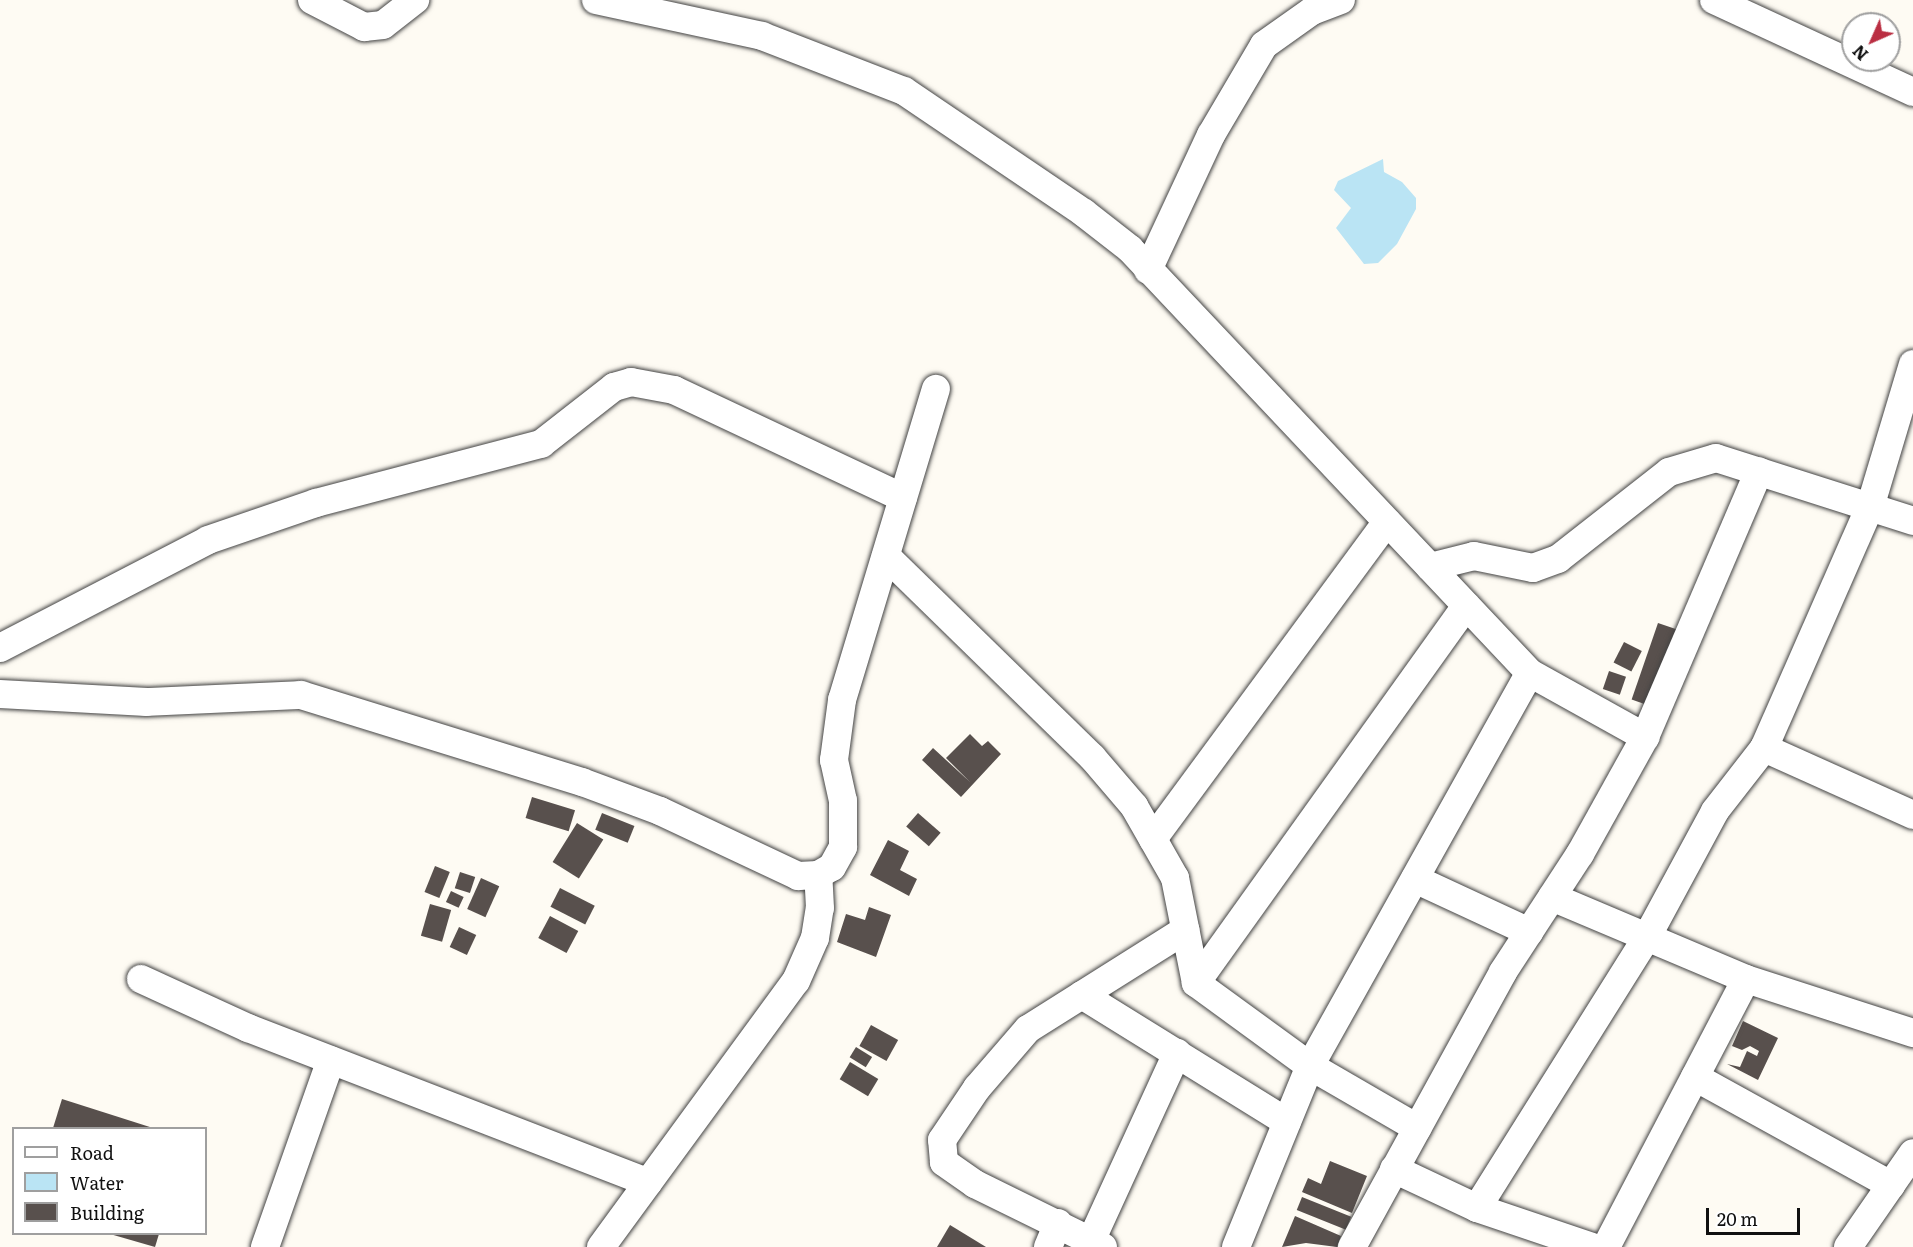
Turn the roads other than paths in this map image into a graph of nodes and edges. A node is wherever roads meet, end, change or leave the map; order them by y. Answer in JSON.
{"nodes":[{"id":1,"x":312,"y":0,"type":"edge"},
{"id":2,"x":415,"y":0,"type":"edge"},
{"id":3,"x":596,"y":0,"type":"edge"},
{"id":4,"x":1341,"y":0,"type":"edge"},
{"id":5,"x":1714,"y":0,"type":"edge"},
{"id":6,"x":1913,"y":92,"type":"edge"},
{"id":7,"x":1148,"y":270,"type":"junction"},
{"id":8,"x":1913,"y":364,"type":"edge"},
{"id":9,"x":936,"y":389,"type":"dead end"},
{"id":10,"x":1759,"y":471,"type":"junction"},
{"id":11,"x":903,"y":498,"type":"junction"},
{"id":12,"x":1871,"y":504,"type":"junction"},
{"id":13,"x":1913,"y":521,"type":"edge"},
{"id":14,"x":1387,"y":522,"type":"junction"},
{"id":15,"x":886,"y":556,"type":"junction"},
{"id":16,"x":1430,"y":567,"type":"junction"},
{"id":17,"x":1466,"y":606,"type":"junction"},
{"id":18,"x":0,"y":648,"type":"edge"},
{"id":19,"x":1530,"y":673,"type":"junction"},
{"id":20,"x":0,"y":694,"type":"edge"},
{"id":21,"x":1645,"y":737,"type":"junction"},
{"id":22,"x":1764,"y":748,"type":"junction"},
{"id":23,"x":1913,"y":814,"type":"edge"},
{"id":24,"x":1153,"y":840,"type":"junction"},
{"id":25,"x":818,"y":875,"type":"junction"},
{"id":26,"x":1414,"y":879,"type":"junction"},
{"id":27,"x":1552,"y":897,"type":"junction"},
{"id":28,"x":1185,"y":930,"type":"junction"},
{"id":29,"x":1529,"y":932,"type":"junction"},
{"id":30,"x":1647,"y":937,"type":"junction"},
{"id":31,"x":141,"y":979,"type":"dead end"},
{"id":32,"x":1746,"y":979,"type":"junction"},
{"id":33,"x":1196,"y":982,"type":"junction"},
{"id":34,"x":1082,"y":995,"type":"junction"},
{"id":35,"x":1913,"y":1033,"type":"edge"},
{"id":36,"x":1177,"y":1053,"type":"junction"},
{"id":37,"x":331,"y":1060,"type":"junction"},
{"id":38,"x":1310,"y":1066,"type":"junction"},
{"id":39,"x":1695,"y":1077,"type":"junction"},
{"id":40,"x":1287,"y":1122,"type":"junction"},
{"id":41,"x":1417,"y":1128,"type":"junction"},
{"id":42,"x":1913,"y":1153,"type":"edge"},
{"id":43,"x":1394,"y":1169,"type":"junction"},
{"id":44,"x":648,"y":1182,"type":"junction"},
{"id":45,"x":1892,"y":1185,"type":"junction"},
{"id":46,"x":1478,"y":1208,"type":"junction"},
{"id":47,"x":1053,"y":1235,"type":"edge"},
{"id":48,"x":1097,"y":1244,"type":"edge"},
{"id":49,"x":265,"y":1247,"type":"edge"},
{"id":50,"x":601,"y":1247,"type":"edge"},
{"id":51,"x":1236,"y":1247,"type":"edge"},
{"id":52,"x":1352,"y":1247,"type":"edge"},
{"id":53,"x":1592,"y":1247,"type":"edge"},
{"id":54,"x":1606,"y":1247,"type":"edge"},
{"id":55,"x":1848,"y":1247,"type":"edge"}],
"edges":[{"from":1,"to":2,"type":"street"},
{"from":3,"to":7,"type":"street"},
{"from":4,"to":7,"type":"street"},
{"from":5,"to":6,"type":"street"},
{"from":7,"to":14,"type":"street"},
{"from":8,"to":12,"type":"street"},
{"from":9,"to":11,"type":"street"},
{"from":10,"to":12,"type":"street"},
{"from":10,"to":16,"type":"street"},
{"from":10,"to":21,"type":"street"},
{"from":11,"to":15,"type":"street"},
{"from":11,"to":18,"type":"street"},
{"from":12,"to":13,"type":"street"},
{"from":12,"to":22,"type":"street"},
{"from":14,"to":16,"type":"street"},
{"from":14,"to":24,"type":"street"},
{"from":15,"to":24,"type":"street"},
{"from":15,"to":25,"type":"street"},
{"from":16,"to":17,"type":"street"},
{"from":17,"to":19,"type":"street"},
{"from":17,"to":33,"type":"street"},
{"from":19,"to":21,"type":"street"},
{"from":19,"to":26,"type":"street"},
{"from":20,"to":25,"type":"street"},
{"from":21,"to":27,"type":"street"},
{"from":22,"to":23,"type":"street"},
{"from":22,"to":30,"type":"street"},
{"from":24,"to":28,"type":"street"},
{"from":25,"to":44,"type":"street"},
{"from":26,"to":29,"type":"street"},
{"from":26,"to":38,"type":"street"},
{"from":27,"to":29,"type":"street"},
{"from":27,"to":30,"type":"street"},
{"from":28,"to":33,"type":"street"},
{"from":28,"to":34,"type":"street"},
{"from":29,"to":41,"type":"street"},
{"from":30,"to":32,"type":"street"},
{"from":30,"to":46,"type":"street"},
{"from":31,"to":37,"type":"street"},
{"from":32,"to":35,"type":"street"},
{"from":32,"to":39,"type":"street"},
{"from":33,"to":38,"type":"street"},
{"from":34,"to":36,"type":"street"},
{"from":34,"to":47,"type":"street"},
{"from":36,"to":40,"type":"street"},
{"from":36,"to":48,"type":"street"},
{"from":37,"to":44,"type":"street"},
{"from":37,"to":49,"type":"street"},
{"from":38,"to":40,"type":"street"},
{"from":38,"to":41,"type":"street"},
{"from":39,"to":45,"type":"street"},
{"from":39,"to":54,"type":"street"},
{"from":40,"to":51,"type":"street"},
{"from":41,"to":43,"type":"street"},
{"from":42,"to":45,"type":"street"},
{"from":43,"to":46,"type":"street"},
{"from":43,"to":52,"type":"street"},
{"from":44,"to":50,"type":"street"},
{"from":45,"to":55,"type":"street"},
{"from":46,"to":53,"type":"street"},
{"from":47,"to":48,"type":"street"}]}
